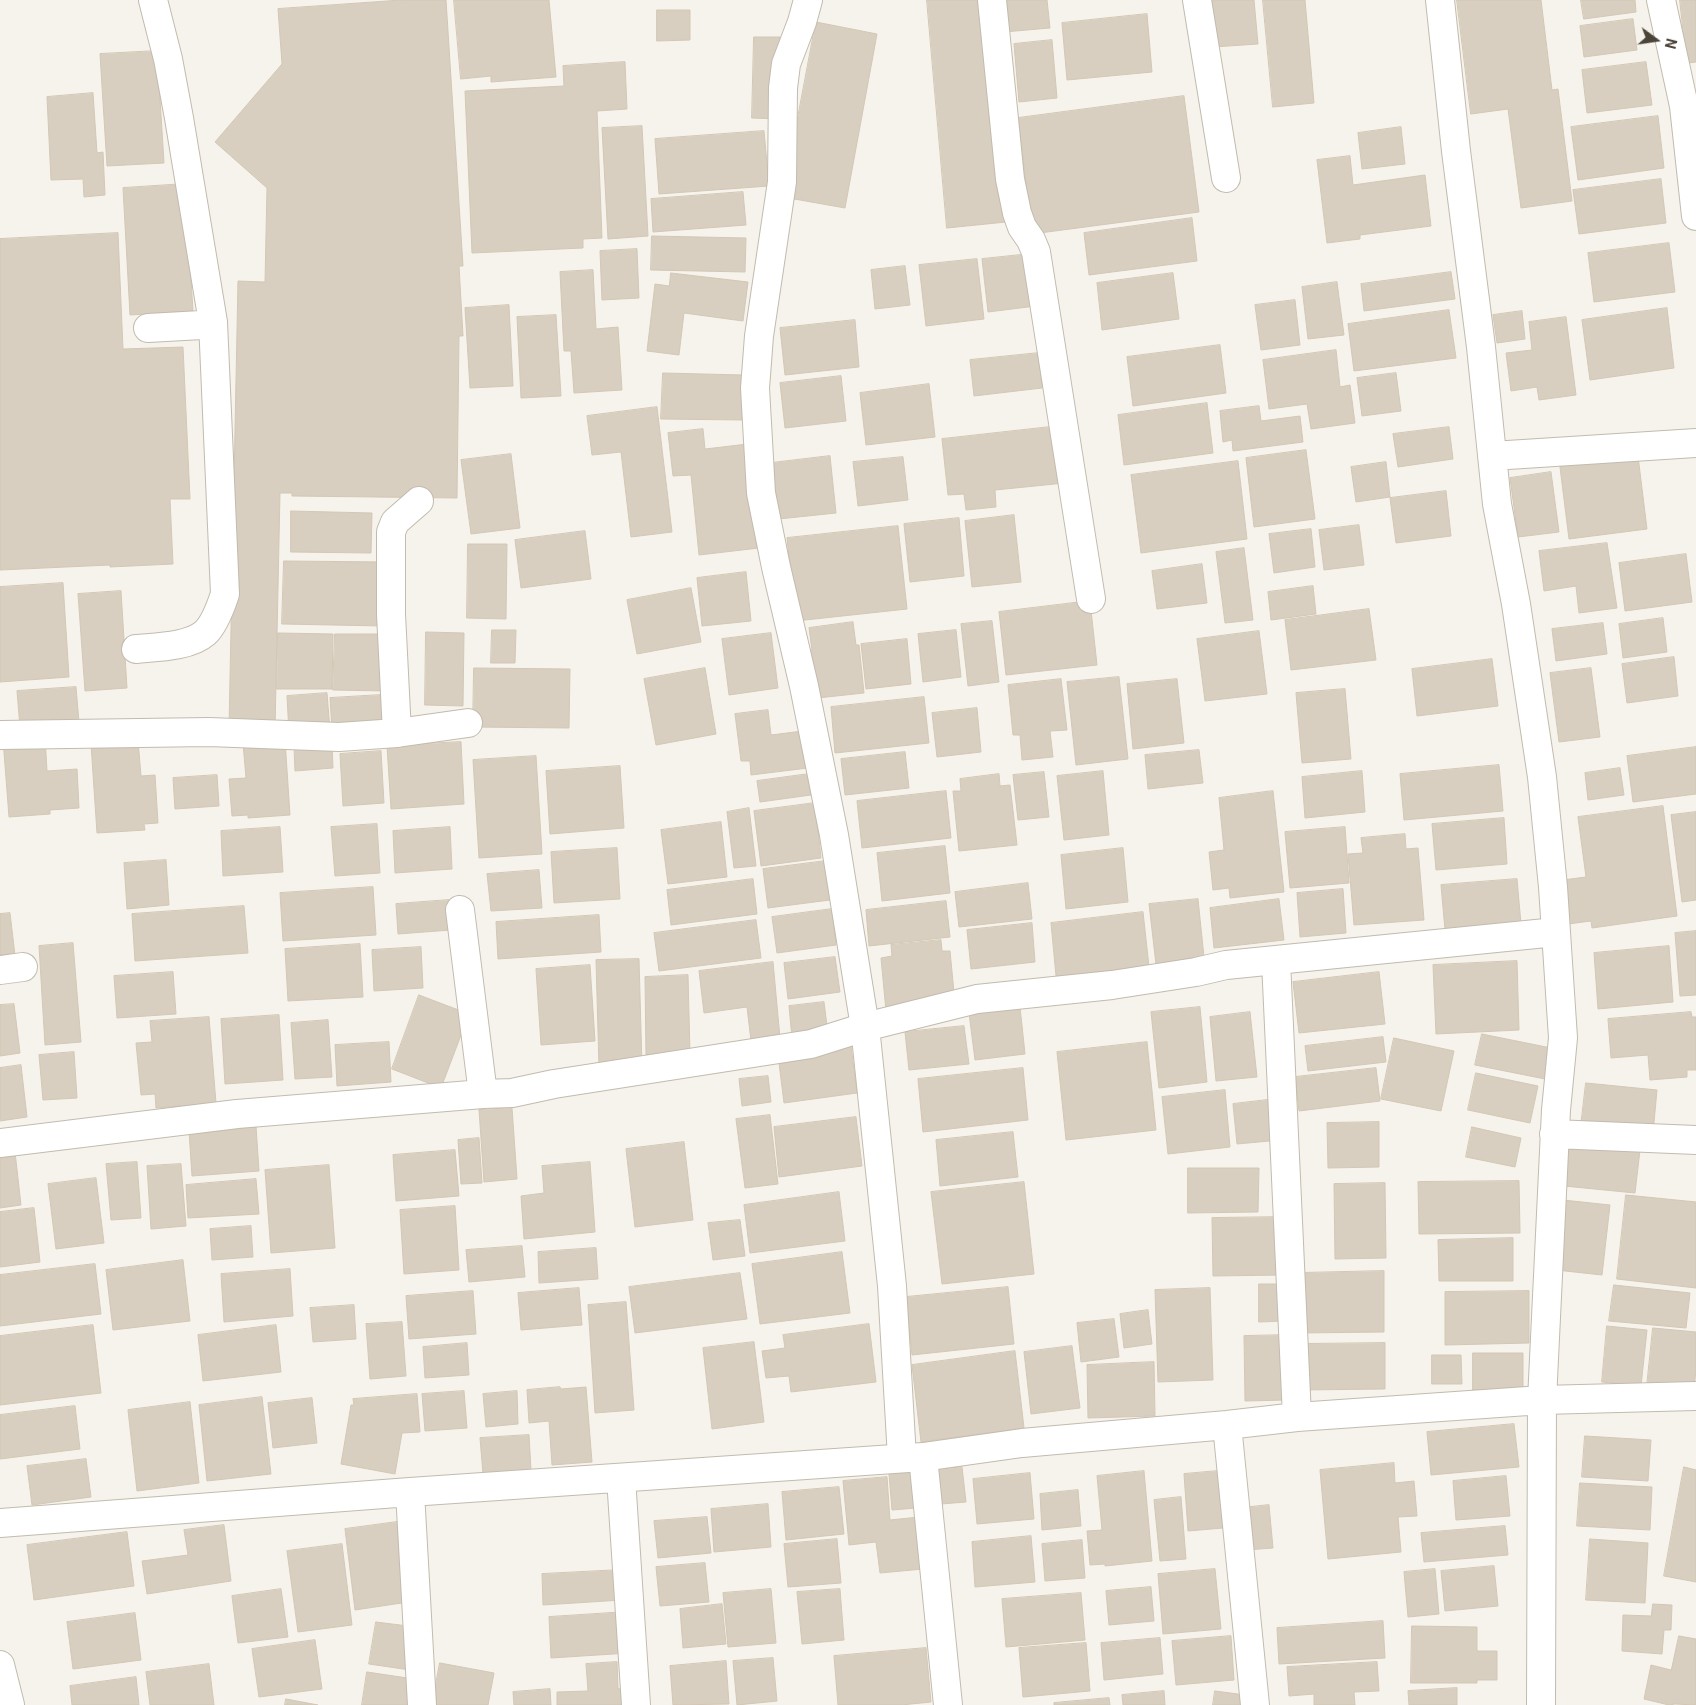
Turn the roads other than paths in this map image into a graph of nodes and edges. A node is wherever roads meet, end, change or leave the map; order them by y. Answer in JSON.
{"nodes":[{"id":1,"x":153,"y":0,"type":"edge"},
{"id":2,"x":808,"y":0,"type":"edge"},
{"id":3,"x":992,"y":0,"type":"edge"},
{"id":4,"x":1197,"y":0,"type":"edge"},
{"id":5,"x":1440,"y":0,"type":"edge"},
{"id":6,"x":1661,"y":0,"type":"edge"},
{"id":7,"x":1226,"y":178,"type":"dead end"},
{"id":8,"x":1696,"y":216,"type":"edge"},
{"id":9,"x":212,"y":322,"type":"junction"},
{"id":10,"x":148,"y":328,"type":"dead end"},
{"id":11,"x":1696,"y":443,"type":"edge"},
{"id":12,"x":1492,"y":456,"type":"junction"},
{"id":13,"x":419,"y":501,"type":"dead end"},
{"id":14,"x":1091,"y":600,"type":"dead end"},
{"id":15,"x":136,"y":649,"type":"dead end"},
{"id":16,"x":468,"y":723,"type":"dead end"},
{"id":17,"x":397,"y":733,"type":"junction"},
{"id":18,"x":0,"y":735,"type":"edge"},
{"id":19,"x":460,"y":910,"type":"dead end"},
{"id":20,"x":1556,"y":932,"type":"junction"},
{"id":21,"x":1276,"y":961,"type":"junction"},
{"id":22,"x":865,"y":1027,"type":"junction"},
{"id":23,"x":483,"y":1094,"type":"junction"},
{"id":24,"x":1554,"y":1134,"type":"junction"},
{"id":25,"x":1696,"y":1140,"type":"edge"},
{"id":26,"x":0,"y":1143,"type":"edge"},
{"id":27,"x":1696,"y":1396,"type":"edge"},
{"id":28,"x":1542,"y":1400,"type":"junction"},
{"id":29,"x":1297,"y":1417,"type":"junction"},
{"id":30,"x":1228,"y":1426,"type":"junction"},
{"id":31,"x":912,"y":1457,"type":"junction"},
{"id":32,"x":622,"y":1478,"type":"junction"},
{"id":33,"x":410,"y":1492,"type":"junction"},
{"id":34,"x":0,"y":1523,"type":"edge"},
{"id":35,"x":0,"y":1666,"type":"edge"},
{"id":36,"x":10,"y":1705,"type":"edge"},
{"id":37,"x":422,"y":1705,"type":"edge"},
{"id":38,"x":636,"y":1705,"type":"edge"},
{"id":39,"x":948,"y":1705,"type":"edge"},
{"id":40,"x":1255,"y":1705,"type":"edge"},
{"id":41,"x":1541,"y":1705,"type":"edge"}],
"edges":[{"from":1,"to":9,"type":"street"},
{"from":2,"to":22,"type":"street"},
{"from":3,"to":14,"type":"street"},
{"from":4,"to":7,"type":"street"},
{"from":5,"to":12,"type":"street"},
{"from":6,"to":8,"type":"street"},
{"from":9,"to":10,"type":"street"},
{"from":9,"to":15,"type":"street"},
{"from":11,"to":12,"type":"street"},
{"from":12,"to":20,"type":"street"},
{"from":13,"to":17,"type":"street"},
{"from":16,"to":17,"type":"street"},
{"from":17,"to":18,"type":"street"},
{"from":19,"to":23,"type":"street"},
{"from":20,"to":21,"type":"street"},
{"from":20,"to":24,"type":"street"},
{"from":21,"to":22,"type":"street"},
{"from":21,"to":29,"type":"street"},
{"from":22,"to":23,"type":"street"},
{"from":22,"to":31,"type":"street"},
{"from":23,"to":26,"type":"street"},
{"from":24,"to":25,"type":"street"},
{"from":24,"to":28,"type":"street"},
{"from":27,"to":28,"type":"street"},
{"from":28,"to":29,"type":"street"},
{"from":28,"to":41,"type":"street"},
{"from":29,"to":30,"type":"street"},
{"from":30,"to":31,"type":"street"},
{"from":30,"to":40,"type":"street"},
{"from":31,"to":32,"type":"street"},
{"from":31,"to":39,"type":"street"},
{"from":32,"to":33,"type":"street"},
{"from":32,"to":38,"type":"street"},
{"from":33,"to":34,"type":"street"},
{"from":33,"to":37,"type":"street"},
{"from":35,"to":36,"type":"street"}]}
